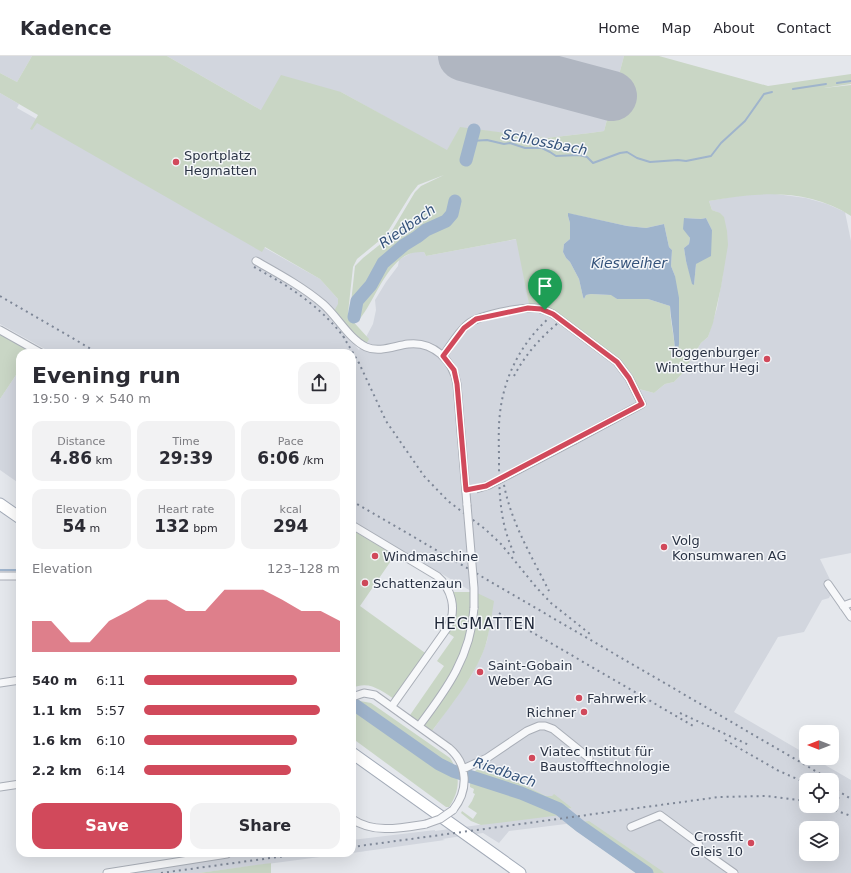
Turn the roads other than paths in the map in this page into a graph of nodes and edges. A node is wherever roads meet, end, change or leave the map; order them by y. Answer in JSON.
{"nodes":[{"id":1,"x":256,"y":261,"type":"dead end"},
{"id":2,"x":0,"y":330,"type":"edge"},
{"id":3,"x":34,"y":349,"type":"edge"},
{"id":4,"x":443,"y":356,"type":"junction"},
{"id":5,"x":466,"y":490,"type":"junction"},
{"id":6,"x":0,"y":504,"type":"edge"},
{"id":7,"x":16,"y":515,"type":"edge"},
{"id":8,"x":356,"y":527,"type":"edge"},
{"id":9,"x":0,"y":576,"type":"edge"},
{"id":10,"x":16,"y":576,"type":"edge"},
{"id":11,"x":828,"y":584,"type":"dead end"},
{"id":12,"x":851,"y":603,"type":"edge"},
{"id":13,"x":843,"y":606,"type":"junction"},
{"id":14,"x":851,"y":617,"type":"edge"},
{"id":15,"x":16,"y":681,"type":"edge"},
{"id":16,"x":0,"y":683,"type":"edge"},
{"id":17,"x":356,"y":695,"type":"edge"},
{"id":18,"x":392,"y":706,"type":"junction"},
{"id":19,"x":419,"y":726,"type":"junction"},
{"id":20,"x":356,"y":756,"type":"edge"},
{"id":21,"x":589,"y":758,"type":"dead end"},
{"id":22,"x":464,"y":771,"type":"junction"},
{"id":23,"x":16,"y":785,"type":"edge"},
{"id":24,"x":0,"y":787,"type":"edge"},
{"id":25,"x":356,"y":821,"type":"edge"},
{"id":26,"x":631,"y":827,"type":"dead end"},
{"id":27,"x":208,"y":857,"type":"edge"},
{"id":28,"x":106,"y":873,"type":"edge"},
{"id":29,"x":520,"y":873,"type":"edge"},
{"id":30,"x":734,"y":873,"type":"edge"}],
"edges":[{"from":1,"to":4,"type":"street"},
{"from":2,"to":3,"type":"street"},
{"from":4,"to":5,"type":"street"},
{"from":4,"to":5,"type":"street","bridge":true},
{"from":5,"to":19,"type":"street","bridge":true},
{"from":6,"to":7,"type":"main road"},
{"from":8,"to":18,"type":"street"},
{"from":9,"to":10,"type":"street"},
{"from":11,"to":13,"type":"street"},
{"from":12,"to":13,"type":"street"},
{"from":13,"to":14,"type":"street"},
{"from":15,"to":16,"type":"street"},
{"from":17,"to":18,"type":"street"},
{"from":18,"to":19,"type":"street"},
{"from":19,"to":22,"type":"street"},
{"from":20,"to":29,"type":"main road"},
{"from":21,"to":22,"type":"street"},
{"from":22,"to":25,"type":"street","bridge":true},
{"from":23,"to":24,"type":"street"},
{"from":26,"to":30,"type":"street"},
{"from":27,"to":28,"type":"street"}]}
